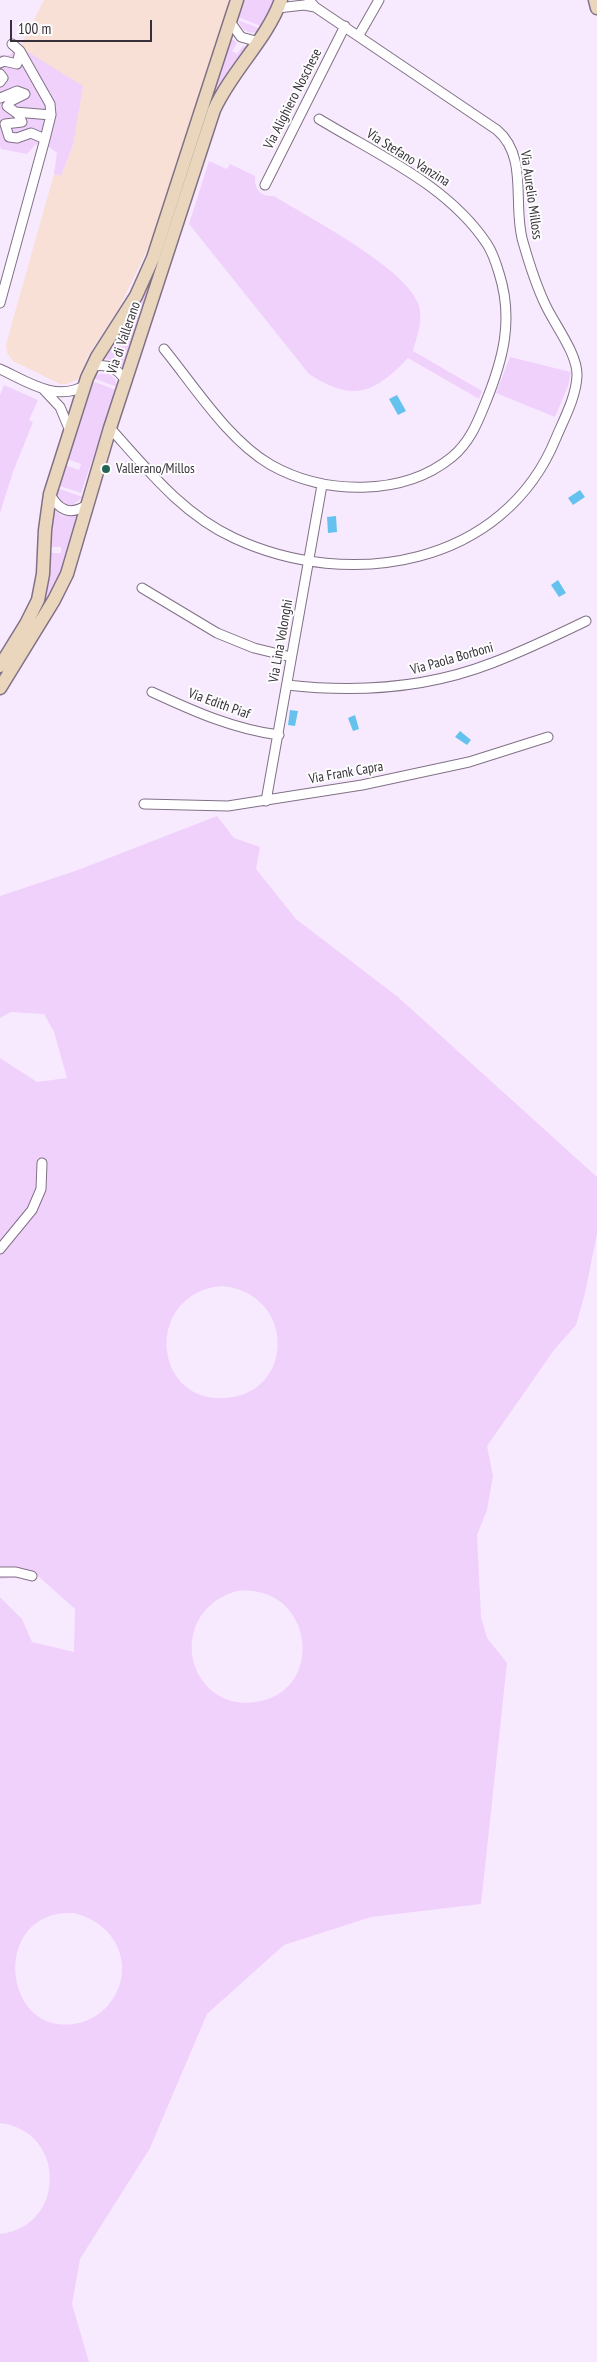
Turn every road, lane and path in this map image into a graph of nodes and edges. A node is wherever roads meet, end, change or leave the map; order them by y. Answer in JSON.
{"nodes":[{"id":1,"x":237,"y":0,"type":"edge"},
{"id":2,"x":379,"y":0,"type":"edge"},
{"id":3,"x":595,"y":0,"type":"edge"},
{"id":4,"x":312,"y":3,"type":"edge"},
{"id":5,"x":279,"y":4,"type":"edge"},
{"id":6,"x":597,"y":8,"type":"edge"},
{"id":7,"x":231,"y":23,"type":"junction"},
{"id":8,"x":345,"y":26,"type":"junction"},
{"id":9,"x":359,"y":35,"type":"junction"},
{"id":10,"x":259,"y":42,"type":"junction"},
{"id":11,"x":12,"y":44,"type":"dead end"},
{"id":12,"x":20,"y":51,"type":"junction"},
{"id":13,"x":0,"y":63,"type":"edge"},
{"id":14,"x":0,"y":74,"type":"edge"},
{"id":15,"x":0,"y":82,"type":"edge"},
{"id":16,"x":0,"y":98,"type":"edge"},
{"id":17,"x":15,"y":112,"type":"junction"},
{"id":18,"x":51,"y":115,"type":"junction"},
{"id":19,"x":319,"y":119,"type":"dead end"},
{"id":20,"x":44,"y":141,"type":"junction"},
{"id":21,"x":265,"y":185,"type":"dead end"},
{"id":22,"x":0,"y":303,"type":"edge"},
{"id":23,"x":164,"y":349,"type":"dead end"},
{"id":24,"x":93,"y":366,"type":"junction"},
{"id":25,"x":0,"y":368,"type":"edge"},
{"id":26,"x":126,"y":381,"type":"junction"},
{"id":27,"x":84,"y":386,"type":"junction"},
{"id":28,"x":43,"y":389,"type":"junction"},
{"id":29,"x":110,"y":428,"type":"junction"},
{"id":30,"x":70,"y":432,"type":"junction"},
{"id":31,"x":322,"y":485,"type":"junction"},
{"id":32,"x":50,"y":494,"type":"junction"},
{"id":33,"x":85,"y":506,"type":"junction"},
{"id":34,"x":308,"y":562,"type":"junction"},
{"id":35,"x":142,"y":588,"type":"dead end"},
{"id":36,"x":586,"y":621,"type":"dead end"},
{"id":37,"x":291,"y":657,"type":"junction"},
{"id":38,"x":0,"y":666,"type":"edge"},
{"id":39,"x":287,"y":685,"type":"junction"},
{"id":40,"x":0,"y":688,"type":"edge"},
{"id":41,"x":152,"y":692,"type":"dead end"},
{"id":42,"x":278,"y":735,"type":"junction"},
{"id":43,"x":548,"y":737,"type":"dead end"},
{"id":44,"x":266,"y":801,"type":"junction"},
{"id":45,"x":144,"y":804,"type":"dead end"},
{"id":46,"x":42,"y":1163,"type":"dead end"},
{"id":47,"x":0,"y":1249,"type":"edge"},
{"id":48,"x":0,"y":1572,"type":"edge"},
{"id":49,"x":32,"y":1576,"type":"dead end"}],
"edges":[{"from":1,"to":7,"type":"street","name":"Via di Vallerano"},
{"from":2,"to":9,"type":"street"},
{"from":3,"to":6,"type":"street"},
{"from":4,"to":5,"type":"street","name":"Via Aurelio Milloss"},
{"from":4,"to":8,"type":"street","name":"Via Aurelio Milloss"},
{"from":5,"to":10,"type":"street","name":"Via di Vallerano"},
{"from":7,"to":10,"type":"street"},
{"from":7,"to":24,"type":"street","name":"Via di Vallerano"},
{"from":8,"to":9,"type":"street","name":"Via Aurelio Milloss"},
{"from":8,"to":21,"type":"street","name":"Via Alighiero Noschese"},
{"from":9,"to":34,"type":"street","name":"Via Aurelio Milloss"},
{"from":10,"to":26,"type":"street","name":"Via di Vallerano"},
{"from":11,"to":12,"type":"street"},
{"from":12,"to":13,"type":"street"},
{"from":12,"to":18,"type":"street"},
{"from":14,"to":15,"type":"street"},
{"from":16,"to":17,"type":"street"},
{"from":17,"to":18,"type":"street"},
{"from":17,"to":20,"type":"street"},
{"from":18,"to":20,"type":"street"},
{"from":19,"to":31,"type":"street","name":"Via Stefano Vanzina"},
{"from":20,"to":22,"type":"street"},
{"from":23,"to":31,"type":"street","name":"Via Stefano Vanzina"},
{"from":24,"to":26,"type":"street"},
{"from":24,"to":27,"type":"street","name":"Via di Vallerano"},
{"from":25,"to":28,"type":"street"},
{"from":26,"to":29,"type":"street","name":"Via di Vallerano"},
{"from":27,"to":28,"type":"street"},
{"from":27,"to":30,"type":"street","name":"Via di Vallerano"},
{"from":28,"to":30,"type":"street"},
{"from":29,"to":33,"type":"street","name":"Via di Vallerano"},
{"from":29,"to":34,"type":"street","name":"Via Aurelio Milloss"},
{"from":30,"to":32,"type":"street","name":"Via di Vallerano"},
{"from":31,"to":34,"type":"street","name":"Via Lina Volonghi"},
{"from":32,"to":33,"type":"street"},
{"from":32,"to":38,"type":"street","name":"Via di Vallerano"},
{"from":33,"to":40,"type":"street","name":"Via di Vallerano"},
{"from":34,"to":37,"type":"street","name":"Via Lina Volonghi"},
{"from":35,"to":37,"type":"street"},
{"from":36,"to":39,"type":"street","name":"Via Paola Borboni"},
{"from":37,"to":39,"type":"street","name":"Via Lina Volonghi"},
{"from":39,"to":42,"type":"street","name":"Via Lina Volonghi"},
{"from":41,"to":42,"type":"street","name":"Via Edith Piaf"},
{"from":42,"to":44,"type":"street","name":"Via Lina Volonghi"},
{"from":43,"to":44,"type":"street","name":"Via Frank Capra"},
{"from":44,"to":45,"type":"street","name":"Via Frank Capra"},
{"from":46,"to":47,"type":"street"},
{"from":48,"to":49,"type":"street"}]}
